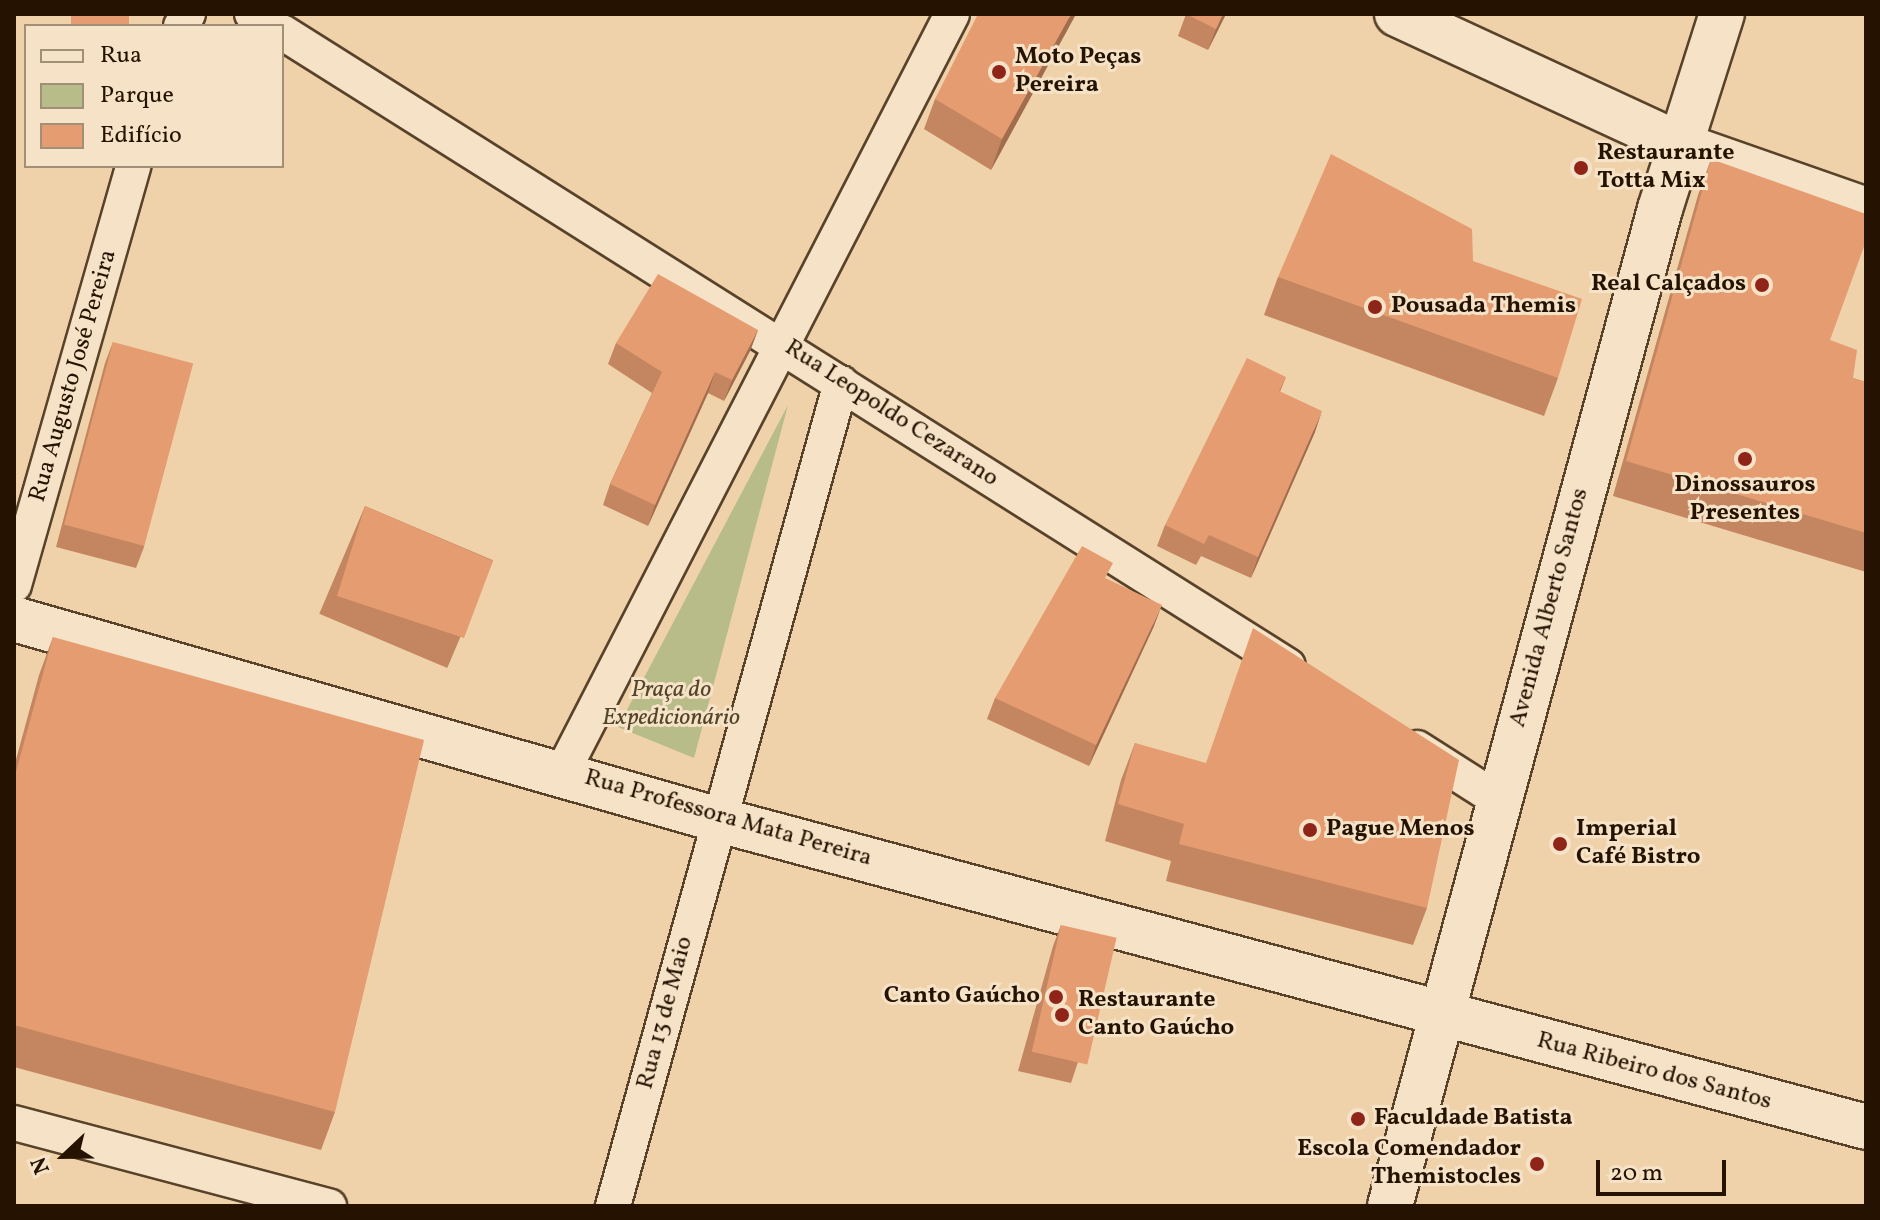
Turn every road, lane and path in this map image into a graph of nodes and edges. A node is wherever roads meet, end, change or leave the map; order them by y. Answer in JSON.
{"nodes":[{"id":1,"x":952,"y":14,"type":"edge"},
{"id":2,"x":1397,"y":14,"type":"edge"},
{"id":3,"x":1722,"y":14,"type":"edge"},
{"id":4,"x":284,"y":33,"type":"edge"},
{"id":5,"x":1678,"y":144,"type":"junction"},
{"id":6,"x":132,"y":168,"type":"edge"},
{"id":7,"x":1866,"y":210,"type":"edge"},
{"id":8,"x":784,"y":346,"type":"junction"},
{"id":9,"x":841,"y":383,"type":"junction"},
{"id":10,"x":14,"y":585,"type":"edge"},
{"id":11,"x":14,"y":619,"type":"edge"},
{"id":12,"x":1323,"y":689,"type":"edge"},
{"id":13,"x":1390,"y":731,"type":"edge"},
{"id":14,"x":563,"y":771,"type":"junction"},
{"id":15,"x":1497,"y":799,"type":"junction"},
{"id":16,"x":719,"y":820,"type":"junction"},
{"id":17,"x":1442,"y":1016,"type":"junction"},
{"id":18,"x":14,"y":1123,"type":"edge"},
{"id":19,"x":1866,"y":1127,"type":"edge"},
{"id":20,"x":329,"y":1206,"type":"edge"},
{"id":21,"x":613,"y":1206,"type":"edge"},
{"id":22,"x":1390,"y":1206,"type":"edge"}],
"edges":[{"from":1,"to":8,"type":"street"},
{"from":2,"to":5,"type":"street"},
{"from":3,"to":5,"type":"street","name":"Avenida Alberto Santos"},
{"from":4,"to":8,"type":"street","name":"Rua Leopoldo Cezarano"},
{"from":5,"to":7,"type":"street"},
{"from":5,"to":15,"type":"street","name":"Avenida Alberto Santos"},
{"from":6,"to":10,"type":"street","name":"Rua Augusto José Pereira"},
{"from":8,"to":9,"type":"street","name":"Rua Leopoldo Cezarano"},
{"from":8,"to":14,"type":"street"},
{"from":9,"to":12,"type":"street","name":"Rua Leopoldo Cezarano"},
{"from":9,"to":16,"type":"street"},
{"from":11,"to":14,"type":"street","name":"Rua Professora Mata Pereira"},
{"from":13,"to":15,"type":"street"},
{"from":14,"to":16,"type":"street","name":"Rua Professora Mata Pereira"},
{"from":15,"to":17,"type":"street","name":"Avenida Alberto Santos"},
{"from":16,"to":17,"type":"street","name":"Rua Professora Mata Pereira"},
{"from":16,"to":21,"type":"street","name":"Rua 13 de Maio"},
{"from":17,"to":19,"type":"street","name":"Rua Ribeiro dos Santos"},
{"from":17,"to":22,"type":"street","name":"Avenida Alberto Santos"},
{"from":18,"to":20,"type":"street"}]}
